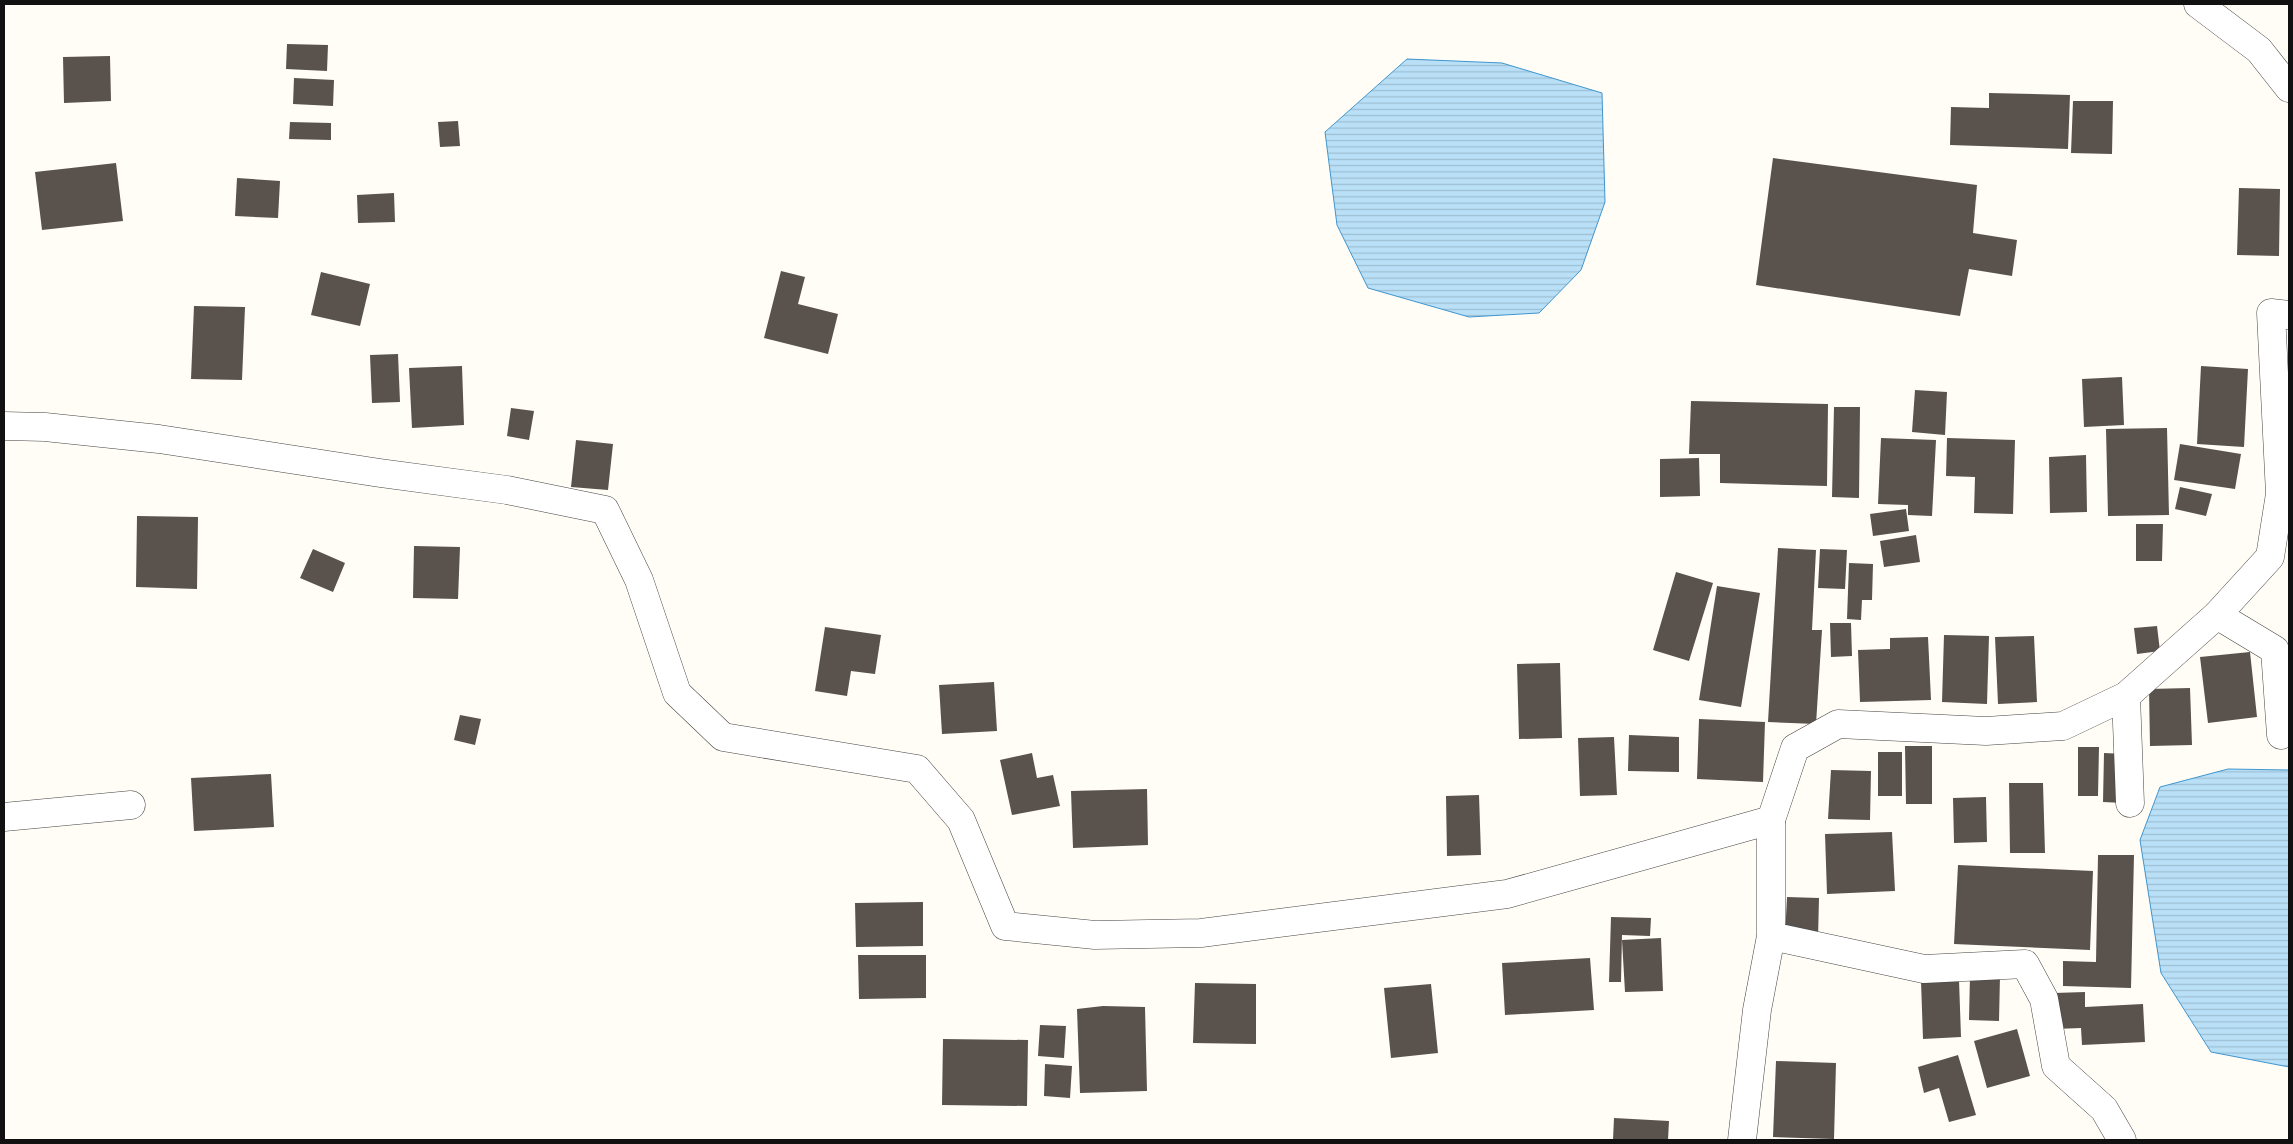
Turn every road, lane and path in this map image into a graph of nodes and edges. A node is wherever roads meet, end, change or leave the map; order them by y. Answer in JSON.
{"nodes":[{"id":1,"x":2198,"y":4,"type":"edge"},
{"id":2,"x":2289,"y":88,"type":"edge"},
{"id":3,"x":2289,"y":314,"type":"edge"},
{"id":4,"x":4,"y":426,"type":"edge"},
{"id":5,"x":2217,"y":615,"type":"junction"},
{"id":6,"x":2126,"y":696,"type":"junction"},
{"id":7,"x":2281,"y":735,"type":"dead end"},
{"id":8,"x":2130,"y":803,"type":"dead end"},
{"id":9,"x":131,"y":805,"type":"dead end"},
{"id":10,"x":4,"y":817,"type":"edge"},
{"id":11,"x":1771,"y":820,"type":"junction"},
{"id":12,"x":1771,"y":936,"type":"junction"},
{"id":13,"x":1742,"y":1140,"type":"edge"},
{"id":14,"x":2122,"y":1140,"type":"edge"}],
"edges":[{"from":1,"to":2,"type":"street"},
{"from":3,"to":5,"type":"street"},
{"from":4,"to":11,"type":"street"},
{"from":5,"to":6,"type":"street"},
{"from":5,"to":7,"type":"street"},
{"from":6,"to":8,"type":"street"},
{"from":6,"to":11,"type":"street"},
{"from":9,"to":10,"type":"street"},
{"from":11,"to":12,"type":"street"},
{"from":12,"to":13,"type":"street"},
{"from":12,"to":14,"type":"street"}]}
